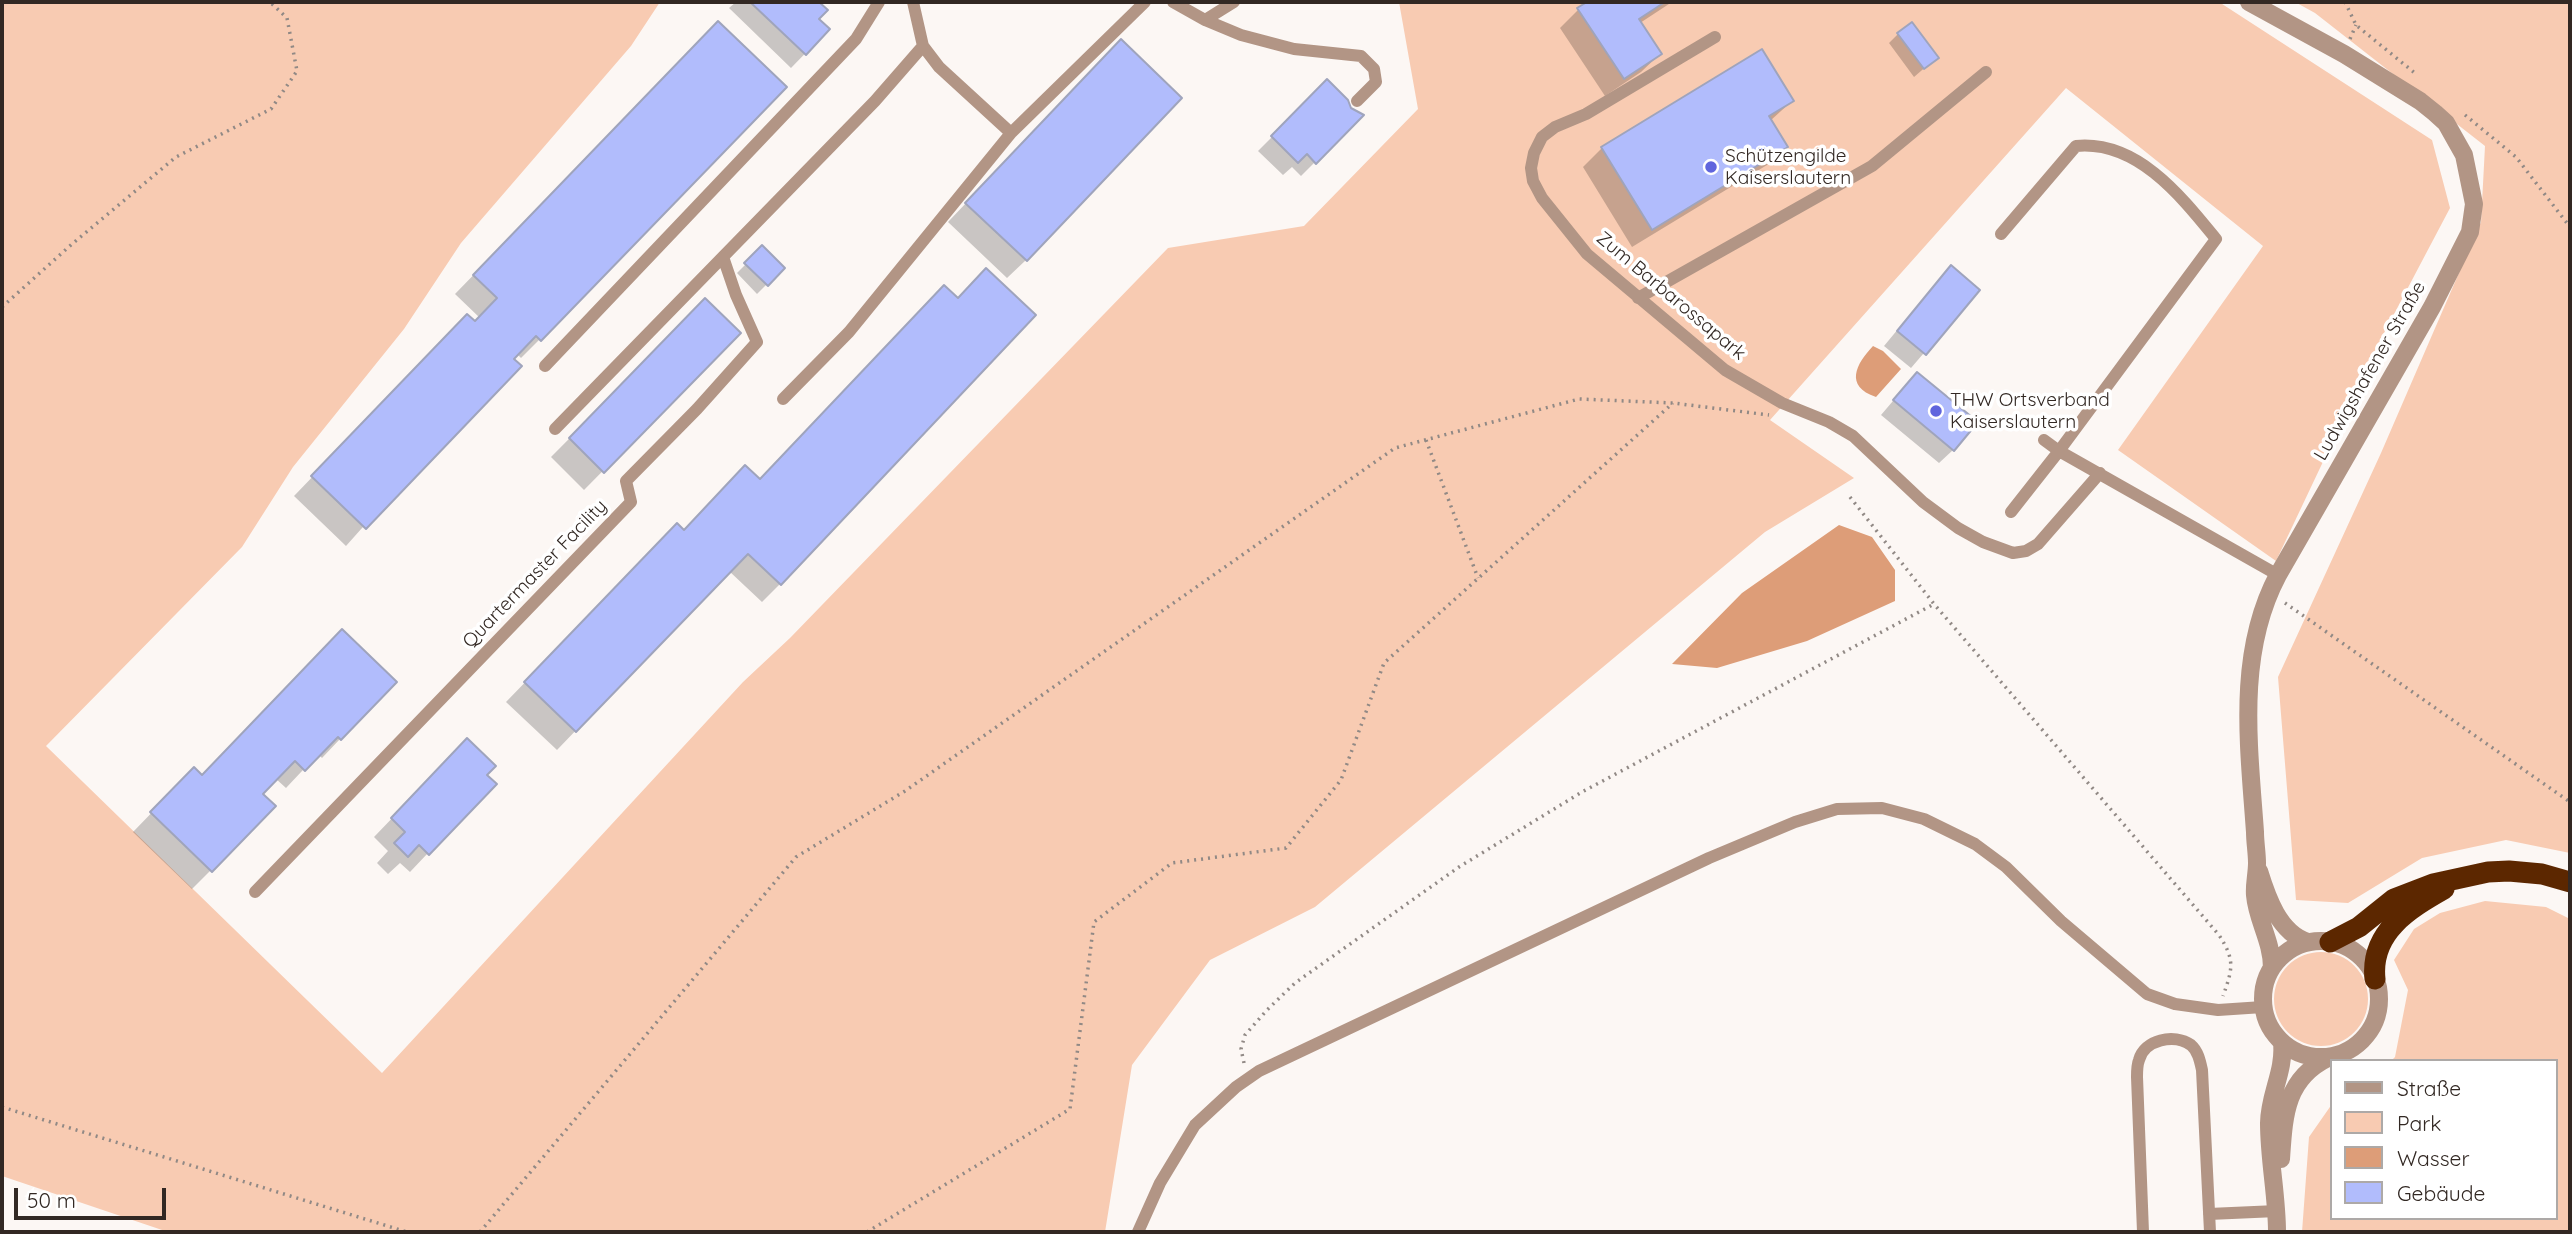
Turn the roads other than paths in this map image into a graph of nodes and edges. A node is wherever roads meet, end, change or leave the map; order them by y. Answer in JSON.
{"nodes":[{"id":1,"x":879,"y":2,"type":"edge"},
{"id":2,"x":914,"y":2,"type":"edge"},
{"id":3,"x":1145,"y":2,"type":"edge"},
{"id":4,"x":1173,"y":2,"type":"edge"},
{"id":5,"x":1234,"y":2,"type":"edge"},
{"id":6,"x":2249,"y":2,"type":"edge"},
{"id":7,"x":1205,"y":20,"type":"junction"},
{"id":8,"x":1715,"y":37,"type":"dead end"},
{"id":9,"x":923,"y":46,"type":"junction"},
{"id":10,"x":1986,"y":72,"type":"dead end"},
{"id":11,"x":1357,"y":100,"type":"dead end"},
{"id":12,"x":1012,"y":133,"type":"junction"},
{"id":13,"x":2001,"y":234,"type":"dead end"},
{"id":14,"x":723,"y":257,"type":"junction"},
{"id":15,"x":1638,"y":298,"type":"junction"},
{"id":16,"x":545,"y":366,"type":"dead end"},
{"id":17,"x":783,"y":399,"type":"dead end"},
{"id":18,"x":555,"y":429,"type":"dead end"},
{"id":19,"x":2044,"y":440,"type":"dead end"},
{"id":20,"x":2059,"y":452,"type":"junction"},
{"id":21,"x":2100,"y":473,"type":"junction"},
{"id":22,"x":2011,"y":512,"type":"dead end"},
{"id":23,"x":2278,"y":575,"type":"junction"},
{"id":24,"x":2257,"y":864,"type":"junction"},
{"id":25,"x":2468,"y":876,"type":"junction"},
{"id":26,"x":2570,"y":882,"type":"edge"},
{"id":27,"x":255,"y":892,"type":"dead end"},
{"id":28,"x":2330,"y":942,"type":"junction"},
{"id":29,"x":2308,"y":943,"type":"junction"},
{"id":30,"x":2272,"y":968,"type":"junction"},
{"id":31,"x":2375,"y":979,"type":"junction"},
{"id":32,"x":2263,"y":1007,"type":"junction"},
{"id":33,"x":2282,"y":1043,"type":"junction"},
{"id":34,"x":2332,"y":1056,"type":"junction"},
{"id":35,"x":2277,"y":1211,"type":"junction"},
{"id":36,"x":2209,"y":1214,"type":"junction"},
{"id":37,"x":1138,"y":1232,"type":"edge"},
{"id":38,"x":2143,"y":1232,"type":"edge"},
{"id":39,"x":2210,"y":1232,"type":"edge"},
{"id":40,"x":2277,"y":1232,"type":"edge"}],
"edges":[{"from":1,"to":16,"type":"lane"},
{"from":2,"to":9,"type":"lane"},
{"from":3,"to":12,"type":"lane"},
{"from":4,"to":7,"type":"lane"},
{"from":5,"to":7,"type":"lane"},
{"from":6,"to":23,"type":"street","name":"Ludwigshafener Straße"},
{"from":7,"to":11,"type":"lane"},
{"from":8,"to":15,"type":"lane","name":"Zum Barbarossapark"},
{"from":9,"to":12,"type":"lane"},
{"from":9,"to":14,"type":"lane"},
{"from":10,"to":15,"type":"lane"},
{"from":12,"to":17,"type":"lane"},
{"from":13,"to":20,"type":"lane"},
{"from":14,"to":18,"type":"lane"},
{"from":14,"to":27,"type":"lane","name":"Quartermaster Facility"},
{"from":15,"to":21,"type":"lane","name":"Zum Barbarossapark"},
{"from":19,"to":20,"type":"lane"},
{"from":20,"to":21,"type":"lane"},
{"from":20,"to":22,"type":"lane"},
{"from":21,"to":23,"type":"lane"},
{"from":23,"to":24,"type":"street","name":"Ludwigshafener Straße"},
{"from":24,"to":29,"type":"street","name":"Ludwigshafener Straße"},
{"from":24,"to":30,"type":"street","name":"Ludwigshafener Straße"},
{"from":25,"to":26,"type":"highway"},
{"from":25,"to":28,"type":"highway"},
{"from":25,"to":31,"type":"highway"},
{"from":28,"to":29,"type":"street"},
{"from":28,"to":31,"type":"street"},
{"from":29,"to":30,"type":"street"},
{"from":30,"to":32,"type":"street"},
{"from":31,"to":34,"type":"street"},
{"from":32,"to":33,"type":"street"},
{"from":32,"to":37,"type":"lane"},
{"from":33,"to":34,"type":"street"},
{"from":33,"to":35,"type":"street"},
{"from":34,"to":35,"type":"street"},
{"from":35,"to":36,"type":"lane"},
{"from":35,"to":40,"type":"street"},
{"from":36,"to":38,"type":"lane"},
{"from":36,"to":39,"type":"lane"}]}
